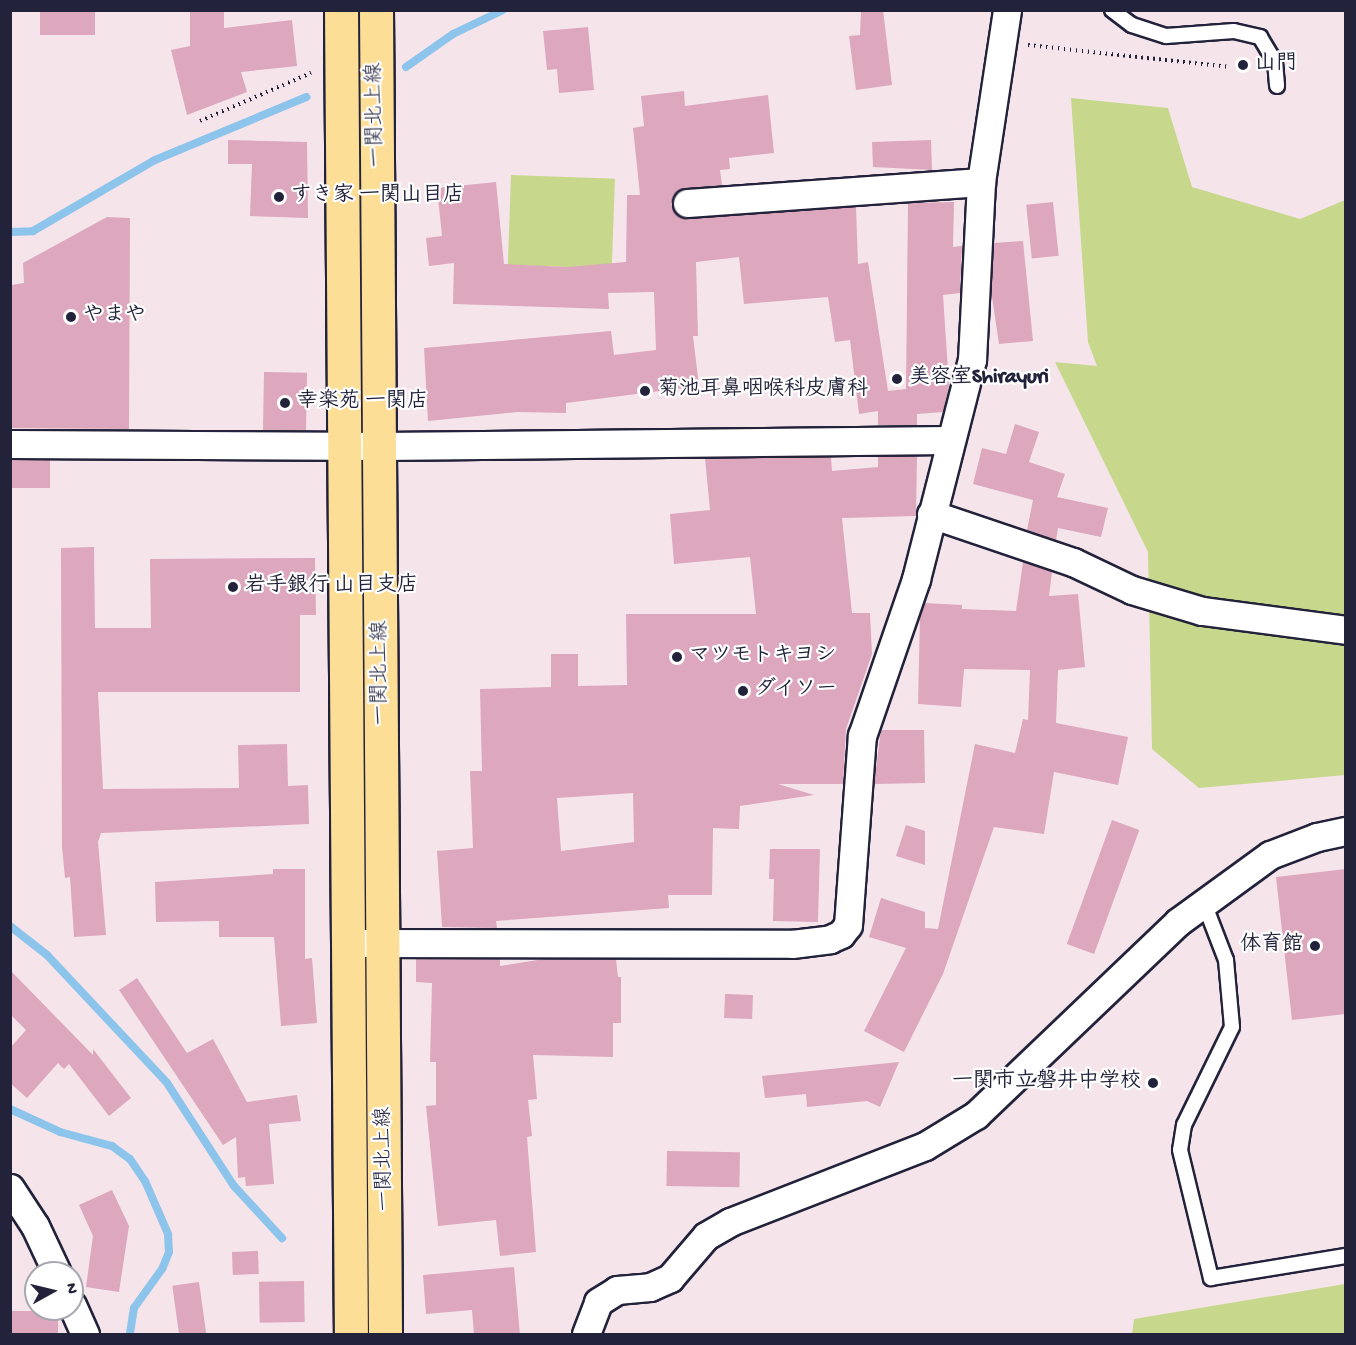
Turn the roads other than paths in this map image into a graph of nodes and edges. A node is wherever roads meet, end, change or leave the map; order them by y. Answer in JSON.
{"nodes":[{"id":1,"x":341,"y":10,"type":"edge"},
{"id":2,"x":376,"y":10,"type":"edge"},
{"id":3,"x":1007,"y":10,"type":"edge"},
{"id":4,"x":1112,"y":10,"type":"edge"},
{"id":5,"x":1277,"y":86,"type":"dead end"},
{"id":6,"x":981,"y":182,"type":"junction"},
{"id":7,"x":687,"y":203,"type":"dead end"},
{"id":8,"x":949,"y":440,"type":"junction"},
{"id":9,"x":10,"y":444,"type":"edge"},
{"id":10,"x":347,"y":445,"type":"junction"},
{"id":11,"x":381,"y":446,"type":"junction"},
{"id":12,"x":931,"y":514,"type":"junction"},
{"id":13,"x":1346,"y":630,"type":"edge"},
{"id":14,"x":1346,"y":831,"type":"edge"},
{"id":15,"x":1204,"y":903,"type":"junction"},
{"id":16,"x":384,"y":942,"type":"junction"},
{"id":17,"x":348,"y":944,"type":"junction"},
{"id":18,"x":10,"y":1188,"type":"edge"},
{"id":19,"x":1346,"y":1256,"type":"edge"},
{"id":20,"x":51,"y":1261,"type":"edge"},
{"id":21,"x":79,"y":1321,"type":"edge"},
{"id":22,"x":85,"y":1335,"type":"edge"},
{"id":23,"x":351,"y":1335,"type":"edge"},
{"id":24,"x":385,"y":1335,"type":"edge"},
{"id":25,"x":586,"y":1335,"type":"edge"}],
"edges":[{"from":1,"to":10,"type":"main road","name":"一関北上線"},
{"from":2,"to":11,"type":"main road","name":"一関北上線"},
{"from":3,"to":6,"type":"street"},
{"from":4,"to":5,"type":"lane"},
{"from":6,"to":7,"type":"street"},
{"from":6,"to":8,"type":"street"},
{"from":8,"to":11,"type":"street"},
{"from":8,"to":12,"type":"street"},
{"from":9,"to":10,"type":"street"},
{"from":10,"to":11,"type":"street"},
{"from":10,"to":17,"type":"main road","name":"一関北上線"},
{"from":11,"to":16,"type":"main road","name":"一関北上線"},
{"from":12,"to":13,"type":"street"},
{"from":12,"to":16,"type":"street"},
{"from":14,"to":15,"type":"street"},
{"from":15,"to":19,"type":"lane"},
{"from":15,"to":25,"type":"street"},
{"from":16,"to":17,"type":"street"},
{"from":16,"to":24,"type":"main road","name":"一関北上線"},
{"from":17,"to":23,"type":"main road","name":"一関北上線"},
{"from":18,"to":20,"type":"street"},
{"from":21,"to":22,"type":"street"}]}
